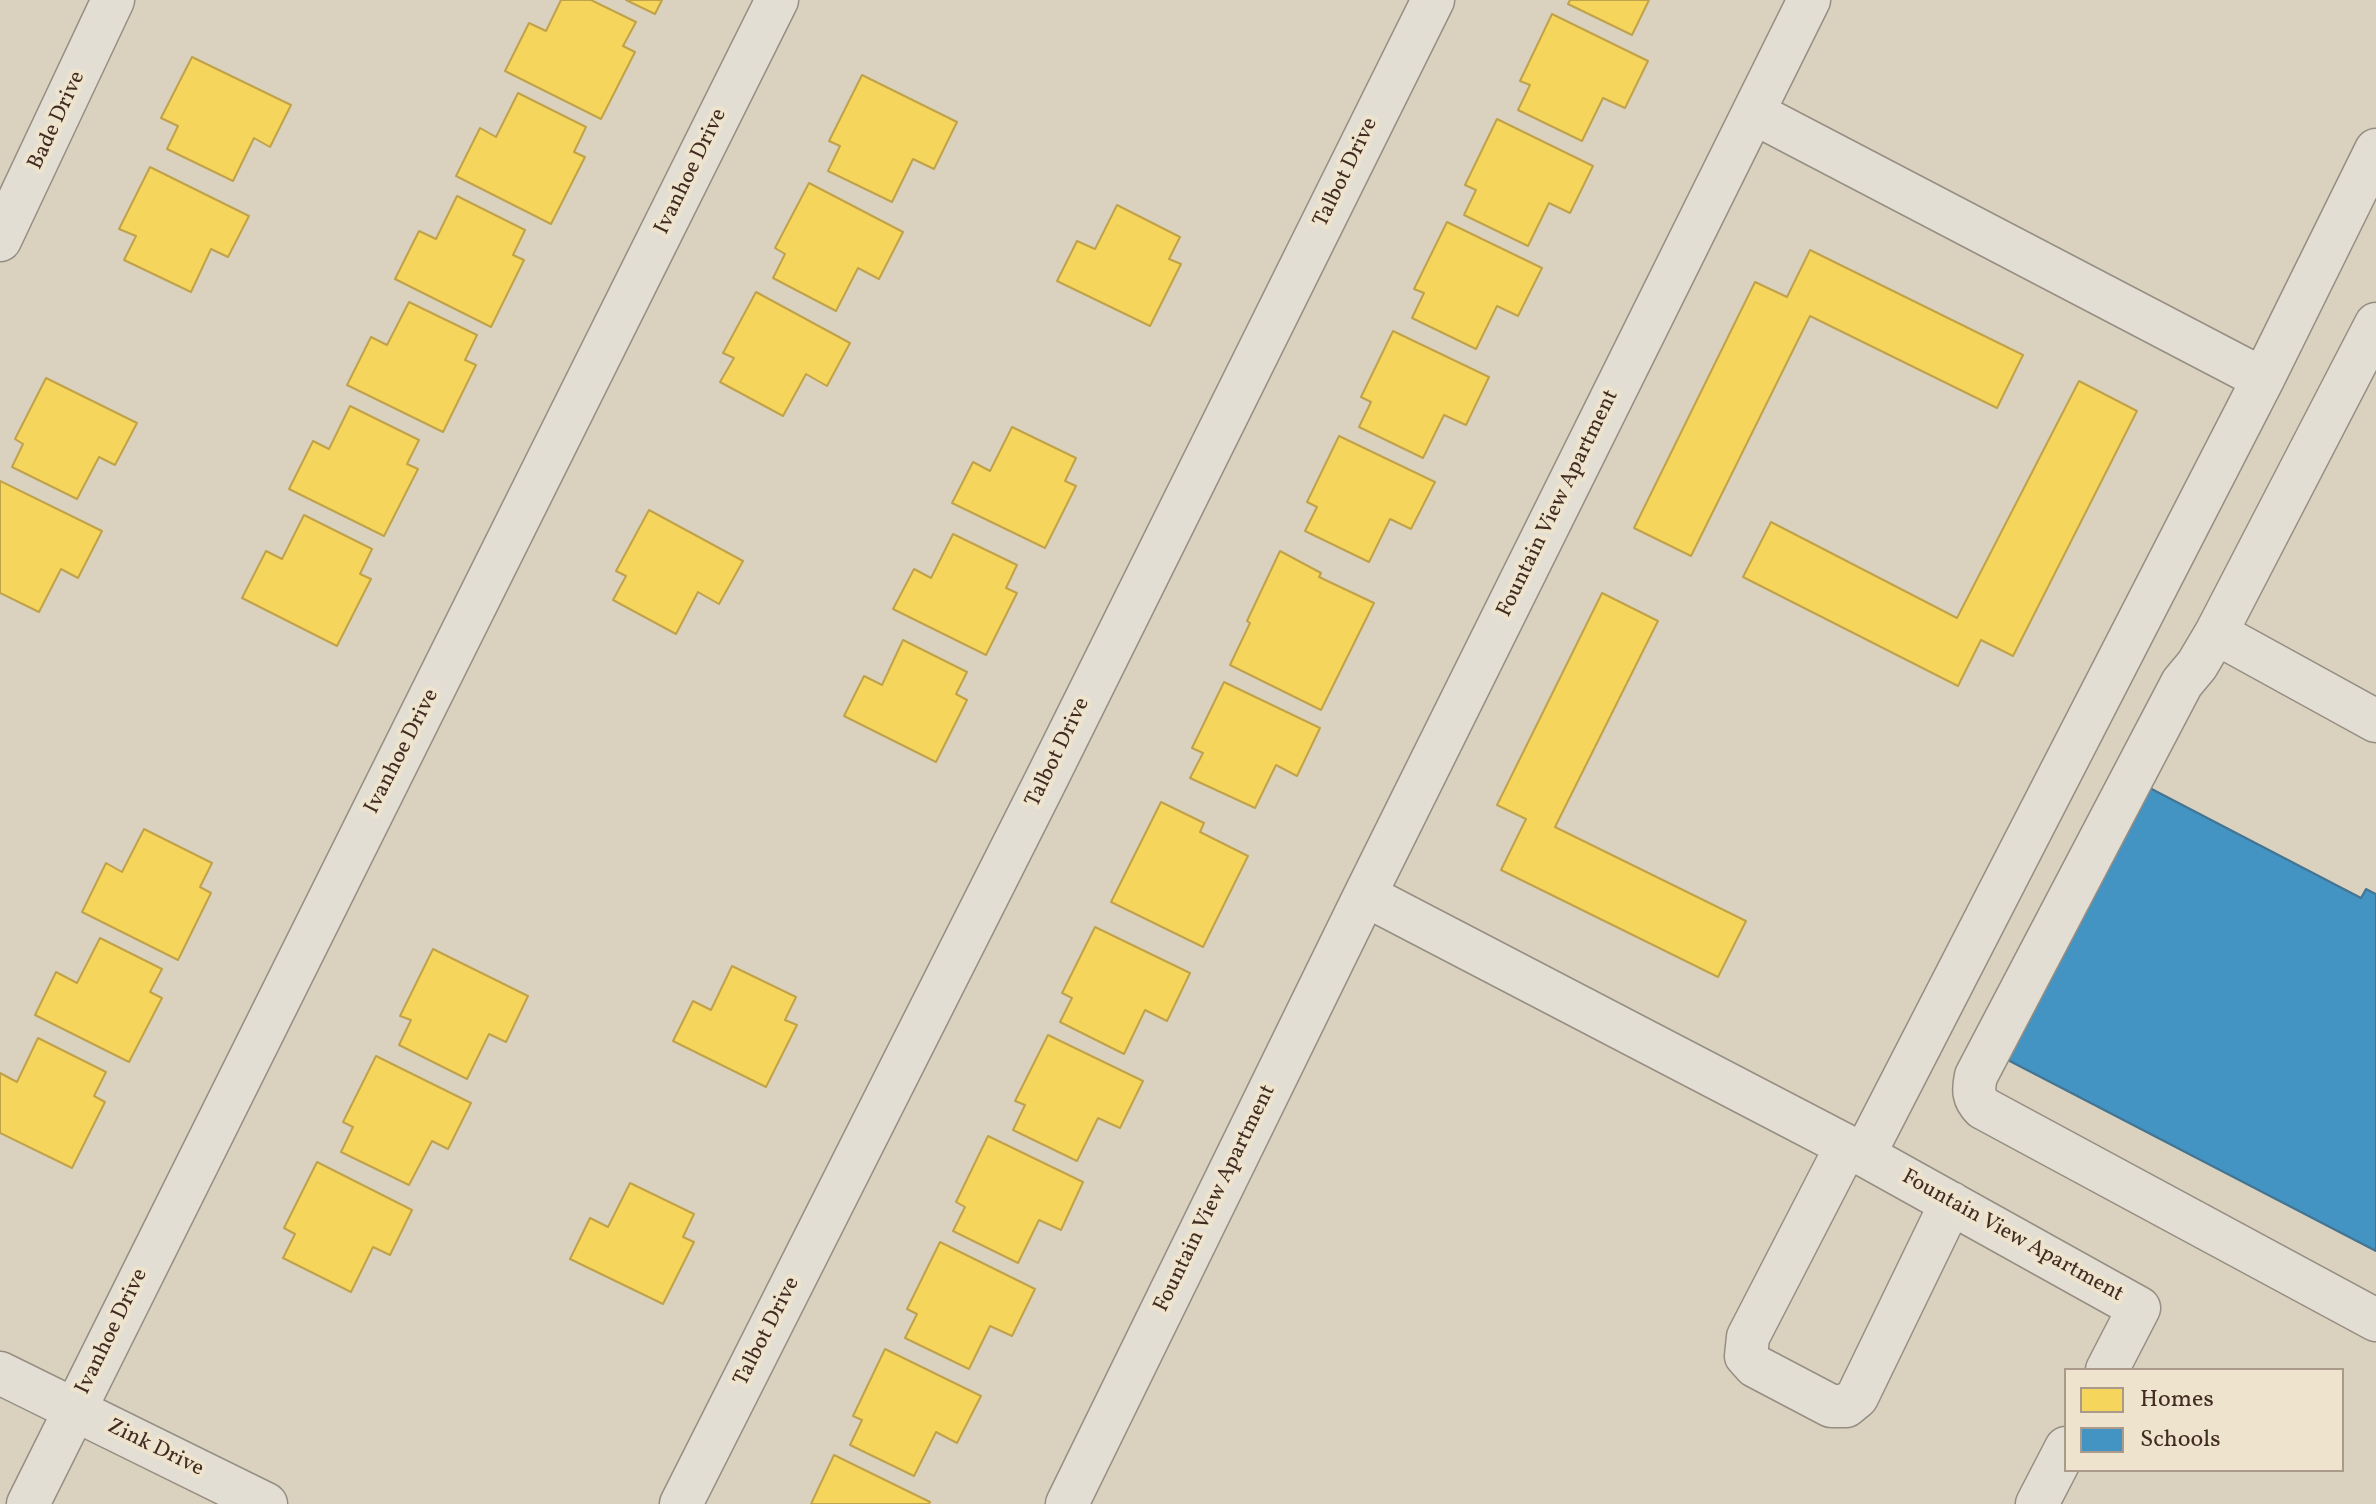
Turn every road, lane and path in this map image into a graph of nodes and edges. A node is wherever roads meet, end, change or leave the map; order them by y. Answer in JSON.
{"nodes":[{"id":1,"x":113,"y":0,"type":"edge"},
{"id":2,"x":777,"y":0,"type":"edge"},
{"id":3,"x":1433,"y":0,"type":"edge"},
{"id":4,"x":1809,"y":0,"type":"edge"},
{"id":5,"x":1754,"y":113,"type":"junction"},
{"id":6,"x":2376,"y":150,"type":"edge"},
{"id":7,"x":0,"y":240,"type":"edge"},
{"id":8,"x":2376,"y":324,"type":"edge"},
{"id":9,"x":2263,"y":379,"type":"junction"},
{"id":10,"x":2216,"y":633,"type":"junction"},
{"id":11,"x":2376,"y":721,"type":"edge"},
{"id":12,"x":1365,"y":895,"type":"junction"},
{"id":13,"x":1855,"y":1151,"type":"junction"},
{"id":14,"x":1951,"y":1203,"type":"junction"},
{"id":15,"x":2376,"y":1320,"type":"edge"},
{"id":16,"x":2108,"y":1368,"type":"edge"},
{"id":17,"x":0,"y":1373,"type":"edge"},
{"id":18,"x":75,"y":1410,"type":"junction"},
{"id":19,"x":2064,"y":1452,"type":"edge"},
{"id":20,"x":28,"y":1504,"type":"edge"},
{"id":21,"x":266,"y":1504,"type":"edge"},
{"id":22,"x":681,"y":1504,"type":"edge"},
{"id":23,"x":1067,"y":1504,"type":"edge"},
{"id":24,"x":2037,"y":1504,"type":"edge"}],
"edges":[{"from":1,"to":7,"type":"street","name":"Bade Drive"},
{"from":2,"to":18,"type":"street","name":"Ivanhoe Drive"},
{"from":3,"to":22,"type":"street","name":"Talbot Drive"},
{"from":4,"to":5,"type":"street","name":"Fountain View Apartment"},
{"from":5,"to":9,"type":"street"},
{"from":5,"to":12,"type":"street","name":"Fountain View Apartment"},
{"from":6,"to":9,"type":"street"},
{"from":8,"to":10,"type":"street"},
{"from":9,"to":13,"type":"street"},
{"from":10,"to":11,"type":"street"},
{"from":10,"to":15,"type":"street"},
{"from":12,"to":13,"type":"street","name":"Fountain View Apartment"},
{"from":12,"to":23,"type":"street","name":"Fountain View Apartment"},
{"from":13,"to":14,"type":"street","name":"Fountain View Apartment"},
{"from":13,"to":14,"type":"street"},
{"from":14,"to":16,"type":"street","name":"Fountain View Apartment"},
{"from":17,"to":18,"type":"street","name":"Zink Drive"},
{"from":18,"to":20,"type":"street","name":"Ivanhoe Drive"},
{"from":18,"to":21,"type":"street","name":"Zink Drive"},
{"from":19,"to":24,"type":"street"}]}
